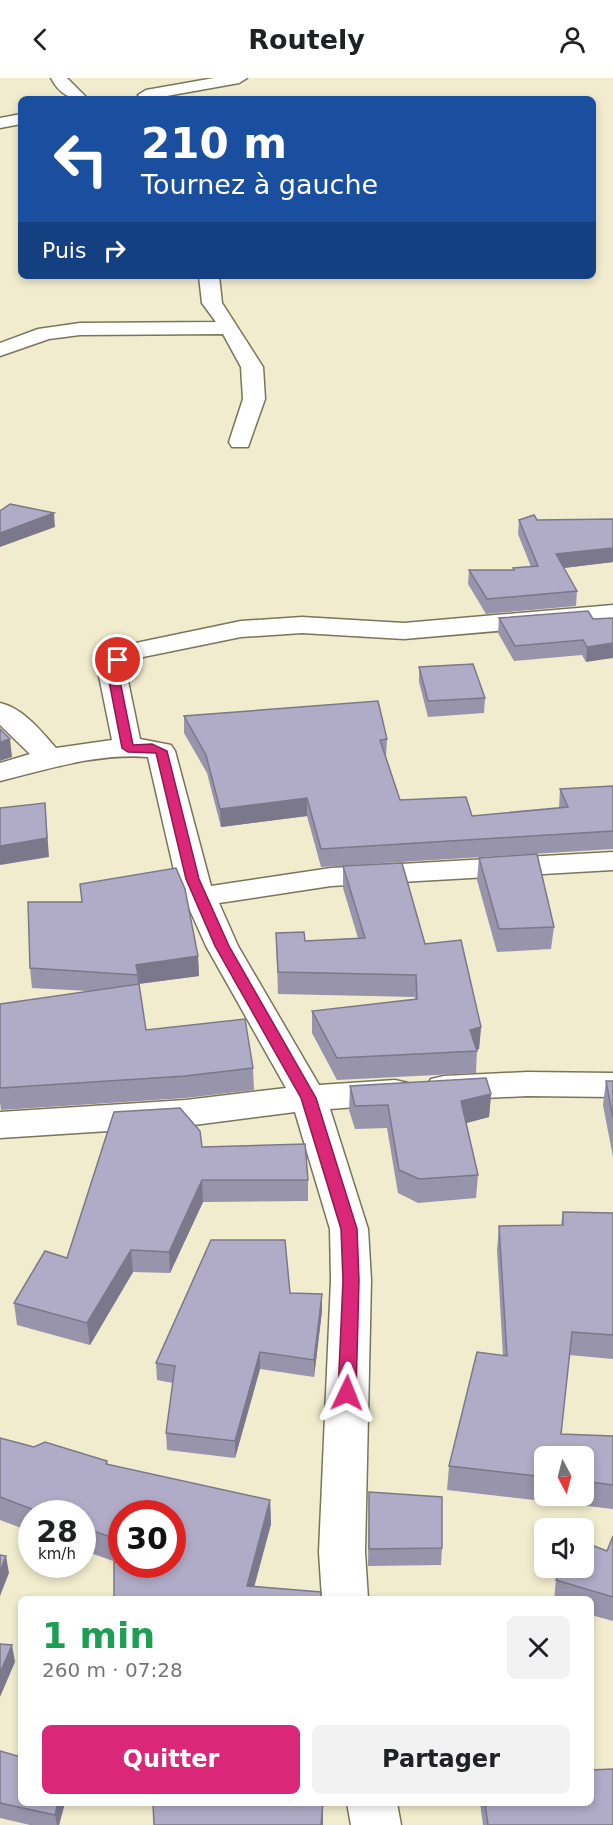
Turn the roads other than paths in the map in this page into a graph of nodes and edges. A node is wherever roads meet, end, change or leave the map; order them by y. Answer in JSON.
{"nodes":[{"id":1,"x":59,"y":78,"type":"edge"},
{"id":2,"x":239,"y":78,"type":"edge"},
{"id":3,"x":76,"y":96,"type":"edge"},
{"id":4,"x":154,"y":96,"type":"edge"},
{"id":5,"x":18,"y":120,"type":"edge"},
{"id":6,"x":0,"y":123,"type":"edge"},
{"id":7,"x":210,"y":279,"type":"edge"},
{"id":8,"x":230,"y":328,"type":"junction"},
{"id":9,"x":0,"y":350,"type":"edge"},
{"id":10,"x":240,"y":442,"type":"dead end"},
{"id":11,"x":613,"y":613,"type":"edge"},
{"id":12,"x":0,"y":711,"type":"edge"},
{"id":13,"x":128,"y":748,"type":"junction"},
{"id":14,"x":50,"y":758,"type":"junction"},
{"id":15,"x":0,"y":772,"type":"edge"},
{"id":16,"x":613,"y":861,"type":"edge"},
{"id":17,"x":201,"y":897,"type":"junction"},
{"id":18,"x":613,"y":1084,"type":"edge"},
{"id":19,"x":309,"y":1098,"type":"junction"},
{"id":20,"x":0,"y":1125,"type":"edge"},
{"id":21,"x":345,"y":1596,"type":"edge"},
{"id":22,"x":373,"y":1806,"type":"edge"},
{"id":23,"x":376,"y":1825,"type":"edge"}],
"edges":[{"from":1,"to":3,"type":"street"},
{"from":2,"to":4,"type":"street"},
{"from":5,"to":6,"type":"street"},
{"from":7,"to":8,"type":"street"},
{"from":8,"to":9,"type":"street"},
{"from":8,"to":10,"type":"street"},
{"from":11,"to":13,"type":"street"},
{"from":12,"to":14,"type":"street"},
{"from":13,"to":14,"type":"street"},
{"from":13,"to":17,"type":"street"},
{"from":14,"to":15,"type":"street"},
{"from":16,"to":17,"type":"street"},
{"from":17,"to":19,"type":"street"},
{"from":18,"to":19,"type":"street"},
{"from":19,"to":20,"type":"street"},
{"from":19,"to":21,"type":"street"},
{"from":22,"to":23,"type":"street"}]}
